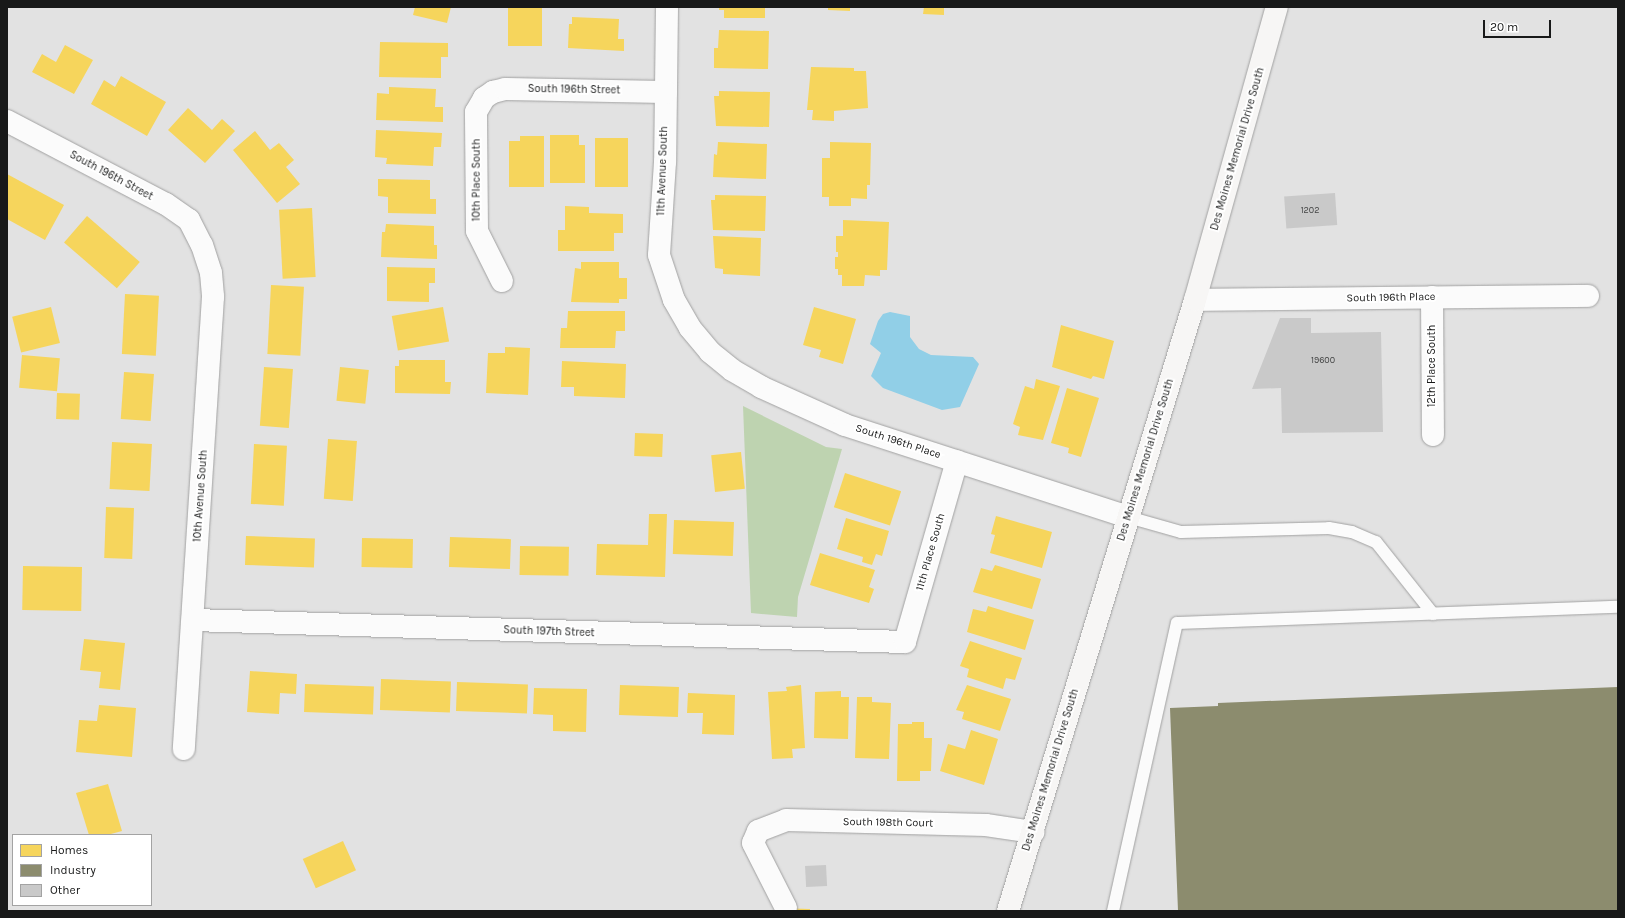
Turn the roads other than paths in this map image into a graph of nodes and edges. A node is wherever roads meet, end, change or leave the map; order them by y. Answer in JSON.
{"nodes":[{"id":1,"x":667,"y":7,"type":"edge"},
{"id":2,"x":1277,"y":7,"type":"edge"},
{"id":3,"x":666,"y":92,"type":"junction"},
{"id":4,"x":484,"y":98,"type":"joint"},
{"id":5,"x":7,"y":121,"type":"edge"},
{"id":6,"x":202,"y":245,"type":"joint"},
{"id":7,"x":502,"y":281,"type":"dead end"},
{"id":8,"x":1588,"y":296,"type":"dead end"},
{"id":9,"x":1432,"y":297,"type":"junction"},
{"id":10,"x":1195,"y":300,"type":"junction"},
{"id":11,"x":690,"y":328,"type":"joint"},
{"id":12,"x":1433,"y":435,"type":"dead end"},
{"id":13,"x":957,"y":462,"type":"junction"},
{"id":14,"x":1128,"y":517,"type":"junction"},
{"id":15,"x":1618,"y":607,"type":"edge"},
{"id":16,"x":1433,"y":614,"type":"junction"},
{"id":17,"x":193,"y":620,"type":"junction"},
{"id":18,"x":905,"y":642,"type":"joint"},
{"id":19,"x":184,"y":749,"type":"dead end"},
{"id":20,"x":1032,"y":832,"type":"junction"},
{"id":21,"x":786,"y":908,"type":"dead end"},
{"id":22,"x":1008,"y":911,"type":"edge"},
{"id":23,"x":1113,"y":911,"type":"edge"}],
"edges":[{"from":1,"to":3,"type":"street","name":"11th Avenue South"},
{"from":2,"to":10,"type":"main road","name":"Des Moines Memorial Drive South"},
{"from":3,"to":4,"type":"street","name":"South 196th Street"},
{"from":3,"to":11,"type":"street","name":"11th Avenue South"},
{"from":4,"to":7,"type":"street","name":"10th Place South"},
{"from":5,"to":6,"type":"street","name":"South 196th Street"},
{"from":6,"to":17,"type":"street","name":"10th Avenue South"},
{"from":8,"to":9,"type":"street","name":"South 196th Place"},
{"from":9,"to":10,"type":"street","name":"South 196th Place"},
{"from":9,"to":12,"type":"street","name":"12th Place South"},
{"from":10,"to":14,"type":"main road","name":"Des Moines Memorial Drive South"},
{"from":11,"to":13,"type":"street","name":"South 196th Place"},
{"from":13,"to":14,"type":"street","name":"South 196th Place"},
{"from":13,"to":18,"type":"street","name":"11th Place South"},
{"from":14,"to":16,"type":"lane"},
{"from":14,"to":20,"type":"main road","name":"Des Moines Memorial Drive South"},
{"from":15,"to":16,"type":"lane"},
{"from":16,"to":23,"type":"lane"},
{"from":17,"to":18,"type":"street","name":"South 197th Street"},
{"from":17,"to":19,"type":"street","name":"10th Avenue South"},
{"from":20,"to":21,"type":"street","name":"South 198th Court"},
{"from":20,"to":22,"type":"main road","name":"Des Moines Memorial Drive South"}]}
